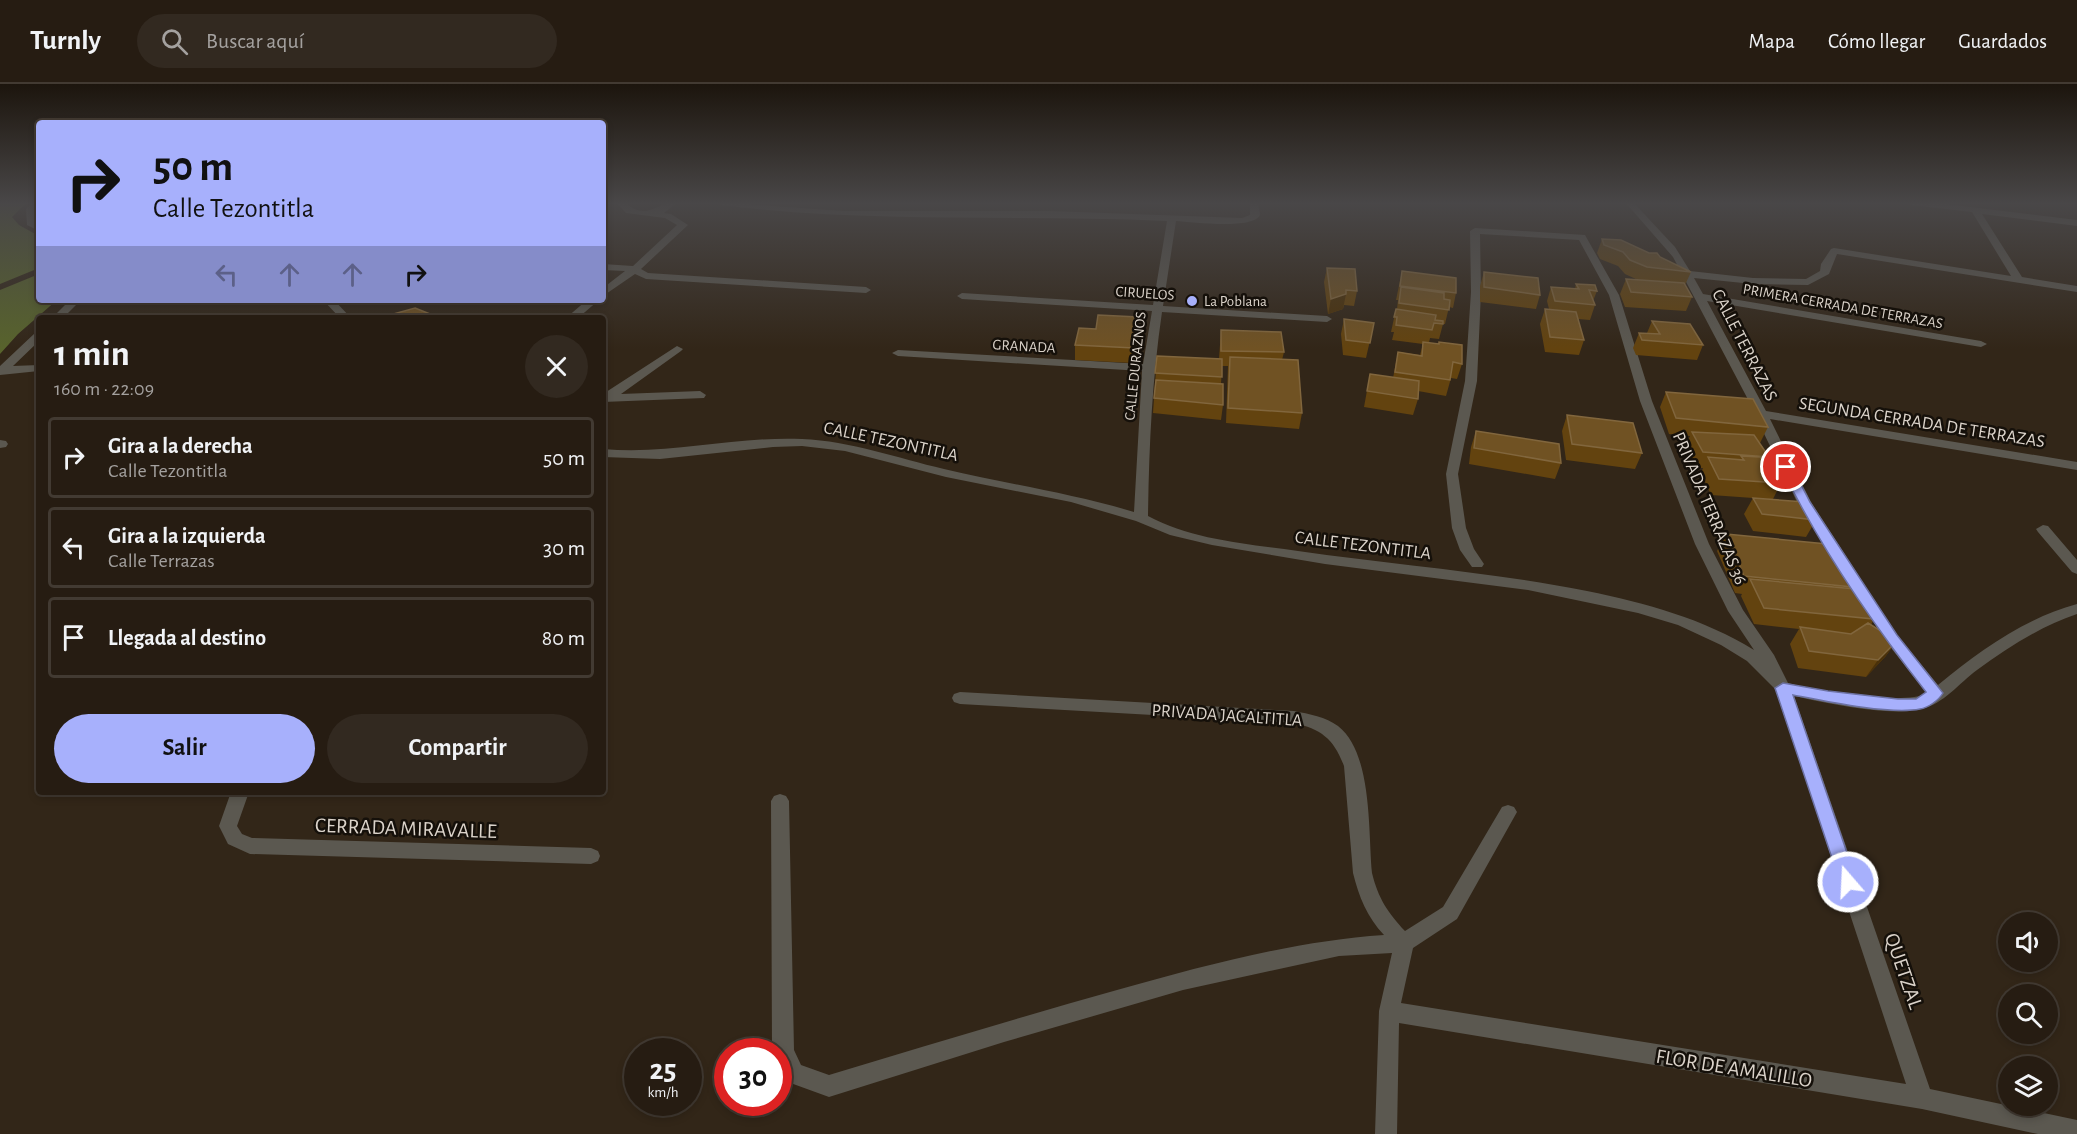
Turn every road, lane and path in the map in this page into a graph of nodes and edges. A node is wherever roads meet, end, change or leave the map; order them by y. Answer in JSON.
{"nodes":[{"id":1,"x":655,"y":251,"type":"edge"},
{"id":2,"x":1166,"y":251,"type":"edge"},
{"id":3,"x":1475,"y":251,"type":"edge"},
{"id":4,"x":1590,"y":251,"type":"edge"},
{"id":5,"x":1672,"y":251,"type":"edge"},
{"id":6,"x":2001,"y":251,"type":"edge"},
{"id":7,"x":606,"y":267,"type":"edge"},
{"id":8,"x":635,"y":269,"type":"junction"},
{"id":9,"x":1688,"y":274,"type":"junction"},
{"id":10,"x":2019,"y":280,"type":"junction"},
{"id":11,"x":2077,"y":289,"type":"edge"},
{"id":12,"x":866,"y":290,"type":"dead end"},
{"id":13,"x":606,"y":291,"type":"edge"},
{"id":14,"x":963,"y":296,"type":"dead end"},
{"id":15,"x":1700,"y":297,"type":"junction"},
{"id":16,"x":73,"y":303,"type":"edge"},
{"id":17,"x":331,"y":303,"type":"edge"},
{"id":18,"x":590,"y":303,"type":"edge"},
{"id":19,"x":1156,"y":309,"type":"junction"},
{"id":20,"x":60,"y":315,"type":"edge"},
{"id":21,"x":342,"y":315,"type":"edge"},
{"id":22,"x":575,"y":315,"type":"edge"},
{"id":23,"x":1327,"y":318,"type":"dead end"},
{"id":24,"x":36,"y":338,"type":"edge"},
{"id":25,"x":1981,"y":344,"type":"dead end"},
{"id":26,"x":677,"y":349,"type":"dead end"},
{"id":27,"x":898,"y":353,"type":"dead end"},
{"id":28,"x":36,"y":368,"type":"edge"},
{"id":29,"x":1148,"y":368,"type":"junction"},
{"id":30,"x":1,"y":371,"type":"edge"},
{"id":31,"x":700,"y":395,"type":"dead end"},
{"id":32,"x":606,"y":397,"type":"edge"},
{"id":33,"x":1739,"y":411,"type":"edge"},
{"id":34,"x":1761,"y":414,"type":"junction"},
{"id":35,"x":606,"y":453,"type":"edge"},
{"id":36,"x":2077,"y":466,"type":"edge"},
{"id":37,"x":1141,"y":518,"type":"junction"},
{"id":38,"x":2043,"y":529,"type":"dead end"},
{"id":39,"x":1477,"y":564,"type":"dead end"},
{"id":40,"x":2077,"y":569,"type":"edge"},
{"id":41,"x":2077,"y":609,"type":"edge"},
{"id":42,"x":1783,"y":688,"type":"junction"},
{"id":43,"x":1936,"y":693,"type":"junction"},
{"id":44,"x":960,"y":699,"type":"dead end"},
{"id":45,"x":239,"y":795,"type":"edge"},
{"id":46,"x":780,"y":801,"type":"dead end"},
{"id":47,"x":1508,"y":812,"type":"dead end"},
{"id":48,"x":591,"y":856,"type":"dead end"},
{"id":49,"x":1404,"y":943,"type":"junction"},
{"id":50,"x":1389,"y":1011,"type":"junction"},
{"id":51,"x":1922,"y":1098,"type":"junction"},
{"id":52,"x":2077,"y":1131,"type":"edge"},
{"id":53,"x":1386,"y":1134,"type":"edge"}],
"edges":[{"from":1,"to":8,"type":"street"},
{"from":2,"to":19,"type":"street","name":"CALLE DURAZNOS"},
{"from":3,"to":39,"type":"street","name":"PRIVADA TERRAZAS 36"},
{"from":4,"to":42,"type":"street","name":"PRIVADA TERRAZAS 36"},
{"from":5,"to":9,"type":"street","name":"CALLE TERRAZAS"},
{"from":6,"to":10,"type":"street"},
{"from":7,"to":8,"type":"street"},
{"from":8,"to":12,"type":"street"},
{"from":8,"to":13,"type":"street"},
{"from":9,"to":10,"type":"street"},
{"from":9,"to":15,"type":"street","name":"CALLE TERRAZAS"},
{"from":10,"to":11,"type":"street"},
{"from":14,"to":19,"type":"street","name":"CIRUELOS"},
{"from":15,"to":25,"type":"street","name":"PRIMERA CERRADA DE TERRAZAS"},
{"from":15,"to":34,"type":"street","name":"CALLE TERRAZAS"},
{"from":16,"to":20,"type":"street"},
{"from":17,"to":21,"type":"street"},
{"from":18,"to":22,"type":"street"},
{"from":19,"to":23,"type":"street","name":"CIRUELOS"},
{"from":19,"to":29,"type":"street","name":"CALLE DURAZNOS"},
{"from":24,"to":30,"type":"street"},
{"from":26,"to":32,"type":"street"},
{"from":27,"to":29,"type":"street","name":"GRANADA"},
{"from":28,"to":30,"type":"street"},
{"from":29,"to":37,"type":"street","name":"CALLE DURAZNOS"},
{"from":31,"to":32,"type":"street"},
{"from":33,"to":34,"type":"street"},
{"from":34,"to":36,"type":"street","name":"SEGUNDA CERRADA DE TERRAZAS"},
{"from":34,"to":43,"type":"street","name":"CALLE TERRAZAS"},
{"from":35,"to":37,"type":"street","name":"CALLE TEZONTITLA"},
{"from":37,"to":42,"type":"street","name":"CALLE TEZONTITLA"},
{"from":38,"to":40,"type":"street"},
{"from":41,"to":43,"type":"street"},
{"from":42,"to":43,"type":"street"},
{"from":42,"to":51,"type":"street","name":"QUETZAL"},
{"from":44,"to":49,"type":"street","name":"PRIVADA JACALTITLA"},
{"from":45,"to":48,"type":"street","name":"CERRADA MIRAVALLE"},
{"from":46,"to":49,"type":"street"},
{"from":47,"to":49,"type":"street"},
{"from":49,"to":50,"type":"street"},
{"from":50,"to":51,"type":"street","name":"FLOR DE AMALILLO"},
{"from":50,"to":53,"type":"street"},
{"from":51,"to":52,"type":"street","name":"FLOR DE AMALILLO"}]}
